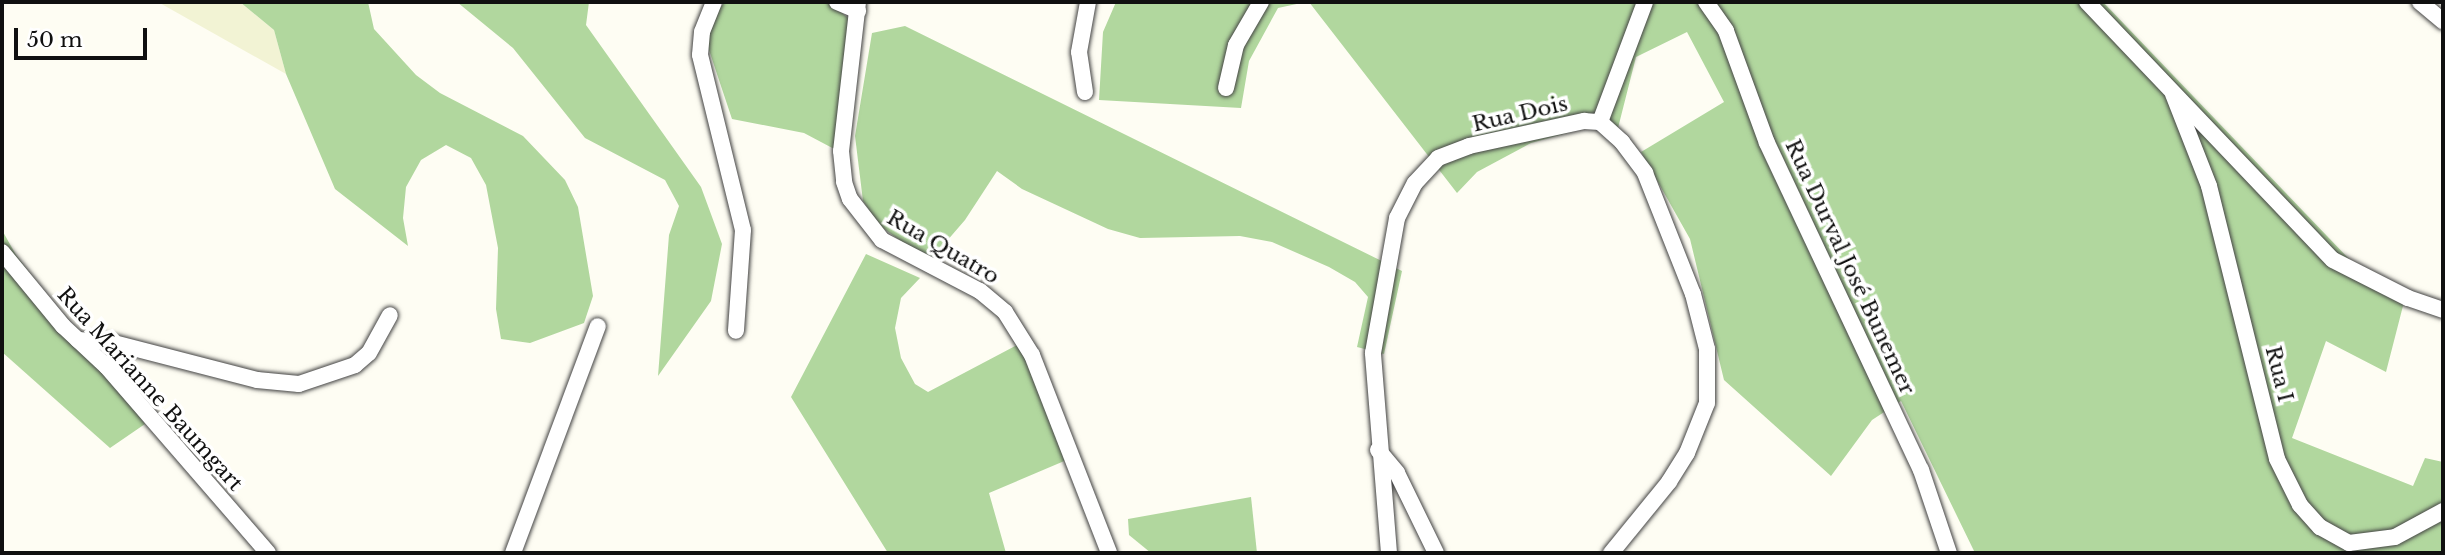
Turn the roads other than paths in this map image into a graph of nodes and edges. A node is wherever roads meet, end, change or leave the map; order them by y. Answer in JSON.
{"nodes":[{"id":1,"x":714,"y":2,"type":"edge"},
{"id":2,"x":836,"y":2,"type":"edge"},
{"id":3,"x":1088,"y":2,"type":"edge"},
{"id":4,"x":1261,"y":2,"type":"edge"},
{"id":5,"x":1645,"y":2,"type":"edge"},
{"id":6,"x":1706,"y":2,"type":"edge"},
{"id":7,"x":2087,"y":2,"type":"edge"},
{"id":8,"x":2420,"y":2,"type":"edge"},
{"id":9,"x":858,"y":6,"type":"edge"},
{"id":10,"x":2443,"y":21,"type":"edge"},
{"id":11,"x":1226,"y":88,"type":"dead end"},
{"id":12,"x":1085,"y":92,"type":"dead end"},
{"id":13,"x":2173,"y":94,"type":"junction"},
{"id":14,"x":1600,"y":122,"type":"junction"},
{"id":15,"x":2,"y":252,"type":"edge"},
{"id":16,"x":2443,"y":310,"type":"edge"},
{"id":17,"x":390,"y":316,"type":"dead end"},
{"id":18,"x":598,"y":326,"type":"dead end"},
{"id":19,"x":736,"y":331,"type":"dead end"},
{"id":20,"x":78,"y":340,"type":"junction"},
{"id":21,"x":1378,"y":450,"type":"junction"},
{"id":22,"x":2443,"y":511,"type":"edge"},
{"id":23,"x":268,"y":553,"type":"edge"},
{"id":24,"x":513,"y":553,"type":"edge"},
{"id":25,"x":1109,"y":553,"type":"edge"},
{"id":26,"x":1389,"y":553,"type":"edge"},
{"id":27,"x":1436,"y":553,"type":"edge"},
{"id":28,"x":1611,"y":553,"type":"edge"},
{"id":29,"x":1950,"y":553,"type":"edge"}],
"edges":[{"from":1,"to":19,"type":"street"},
{"from":2,"to":9,"type":"street"},
{"from":3,"to":12,"type":"street"},
{"from":4,"to":11,"type":"street"},
{"from":5,"to":14,"type":"street"},
{"from":6,"to":29,"type":"street","name":"Rua Durval José Bunemer"},
{"from":7,"to":13,"type":"street"},
{"from":8,"to":10,"type":"street"},
{"from":9,"to":25,"type":"street","name":"Rua Quatro"},
{"from":13,"to":16,"type":"street"},
{"from":13,"to":22,"type":"street","name":"Rua I"},
{"from":14,"to":21,"type":"street","name":"Rua Dois"},
{"from":14,"to":28,"type":"street","name":"Rua Dois"},
{"from":15,"to":20,"type":"street","name":"Rua Marianne Baumgart"},
{"from":17,"to":20,"type":"street"},
{"from":18,"to":24,"type":"street"},
{"from":20,"to":23,"type":"street","name":"Rua Marianne Baumgart"},
{"from":21,"to":26,"type":"street","name":"Rua Dois"},
{"from":21,"to":27,"type":"street"}]}
